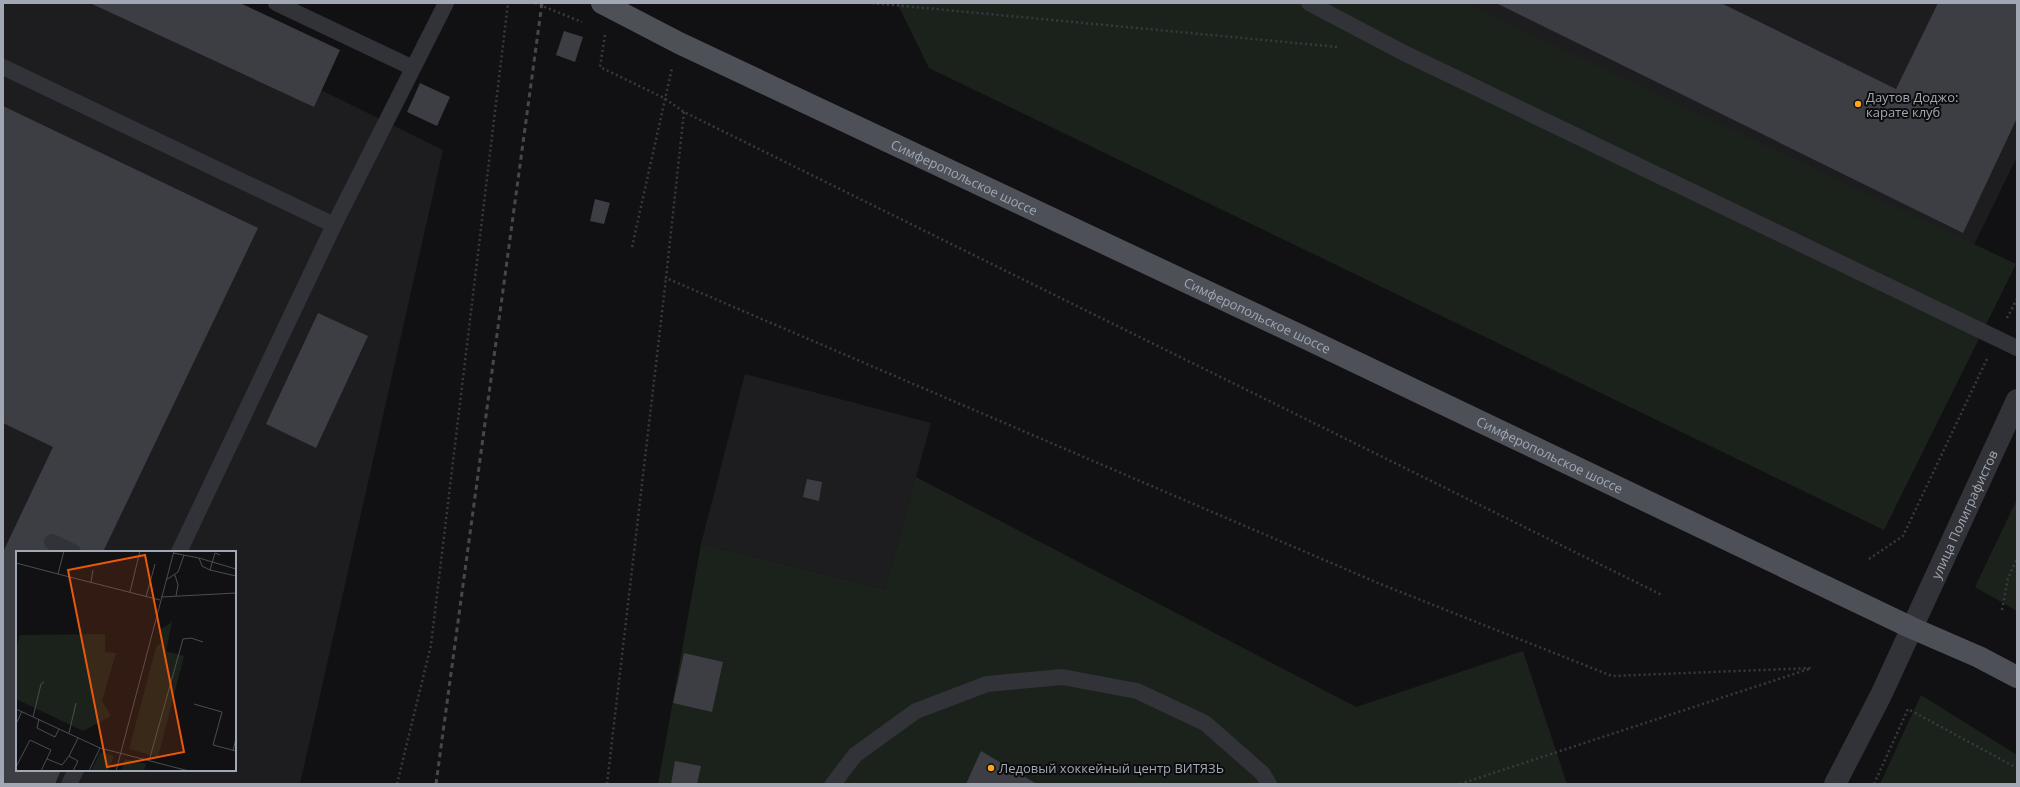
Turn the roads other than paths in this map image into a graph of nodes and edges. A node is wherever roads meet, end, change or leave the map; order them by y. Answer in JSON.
{"nodes":[{"id":1,"x":276,"y":3,"type":"edge"},
{"id":2,"x":446,"y":3,"type":"edge"},
{"id":3,"x":602,"y":3,"type":"edge"},
{"id":4,"x":1309,"y":3,"type":"edge"},
{"id":5,"x":3,"y":67,"type":"edge"},
{"id":6,"x":413,"y":68,"type":"junction"},
{"id":7,"x":334,"y":225,"type":"junction"},
{"id":8,"x":2017,"y":348,"type":"edge"},
{"id":9,"x":2017,"y":400,"type":"edge"},
{"id":10,"x":52,"y":542,"type":"dead end"},
{"id":11,"x":72,"y":551,"type":"edge"},
{"id":12,"x":179,"y":551,"type":"edge"},
{"id":13,"x":1912,"y":628,"type":"junction"},
{"id":14,"x":2017,"y":677,"type":"edge"},
{"id":15,"x":76,"y":771,"type":"edge"},
{"id":16,"x":69,"y":784,"type":"edge"},
{"id":17,"x":833,"y":784,"type":"edge"},
{"id":18,"x":1269,"y":784,"type":"edge"},
{"id":19,"x":1835,"y":784,"type":"edge"}],
"edges":[{"from":1,"to":6,"type":"lane"},
{"from":2,"to":6,"type":"lane"},
{"from":3,"to":13,"type":"main road","name":"Симферопольское шоссе"},
{"from":4,"to":8,"type":"lane"},
{"from":5,"to":7,"type":"lane"},
{"from":6,"to":7,"type":"lane"},
{"from":7,"to":12,"type":"lane"},
{"from":9,"to":13,"type":"street","name":"улица Полиграфистов"},
{"from":10,"to":11,"type":"lane"},
{"from":13,"to":14,"type":"main road","name":"Симферопольское шоссе"},
{"from":13,"to":19,"type":"street","name":"улица Полиграфистов"},
{"from":15,"to":16,"type":"lane"},
{"from":17,"to":18,"type":"lane"}]}
